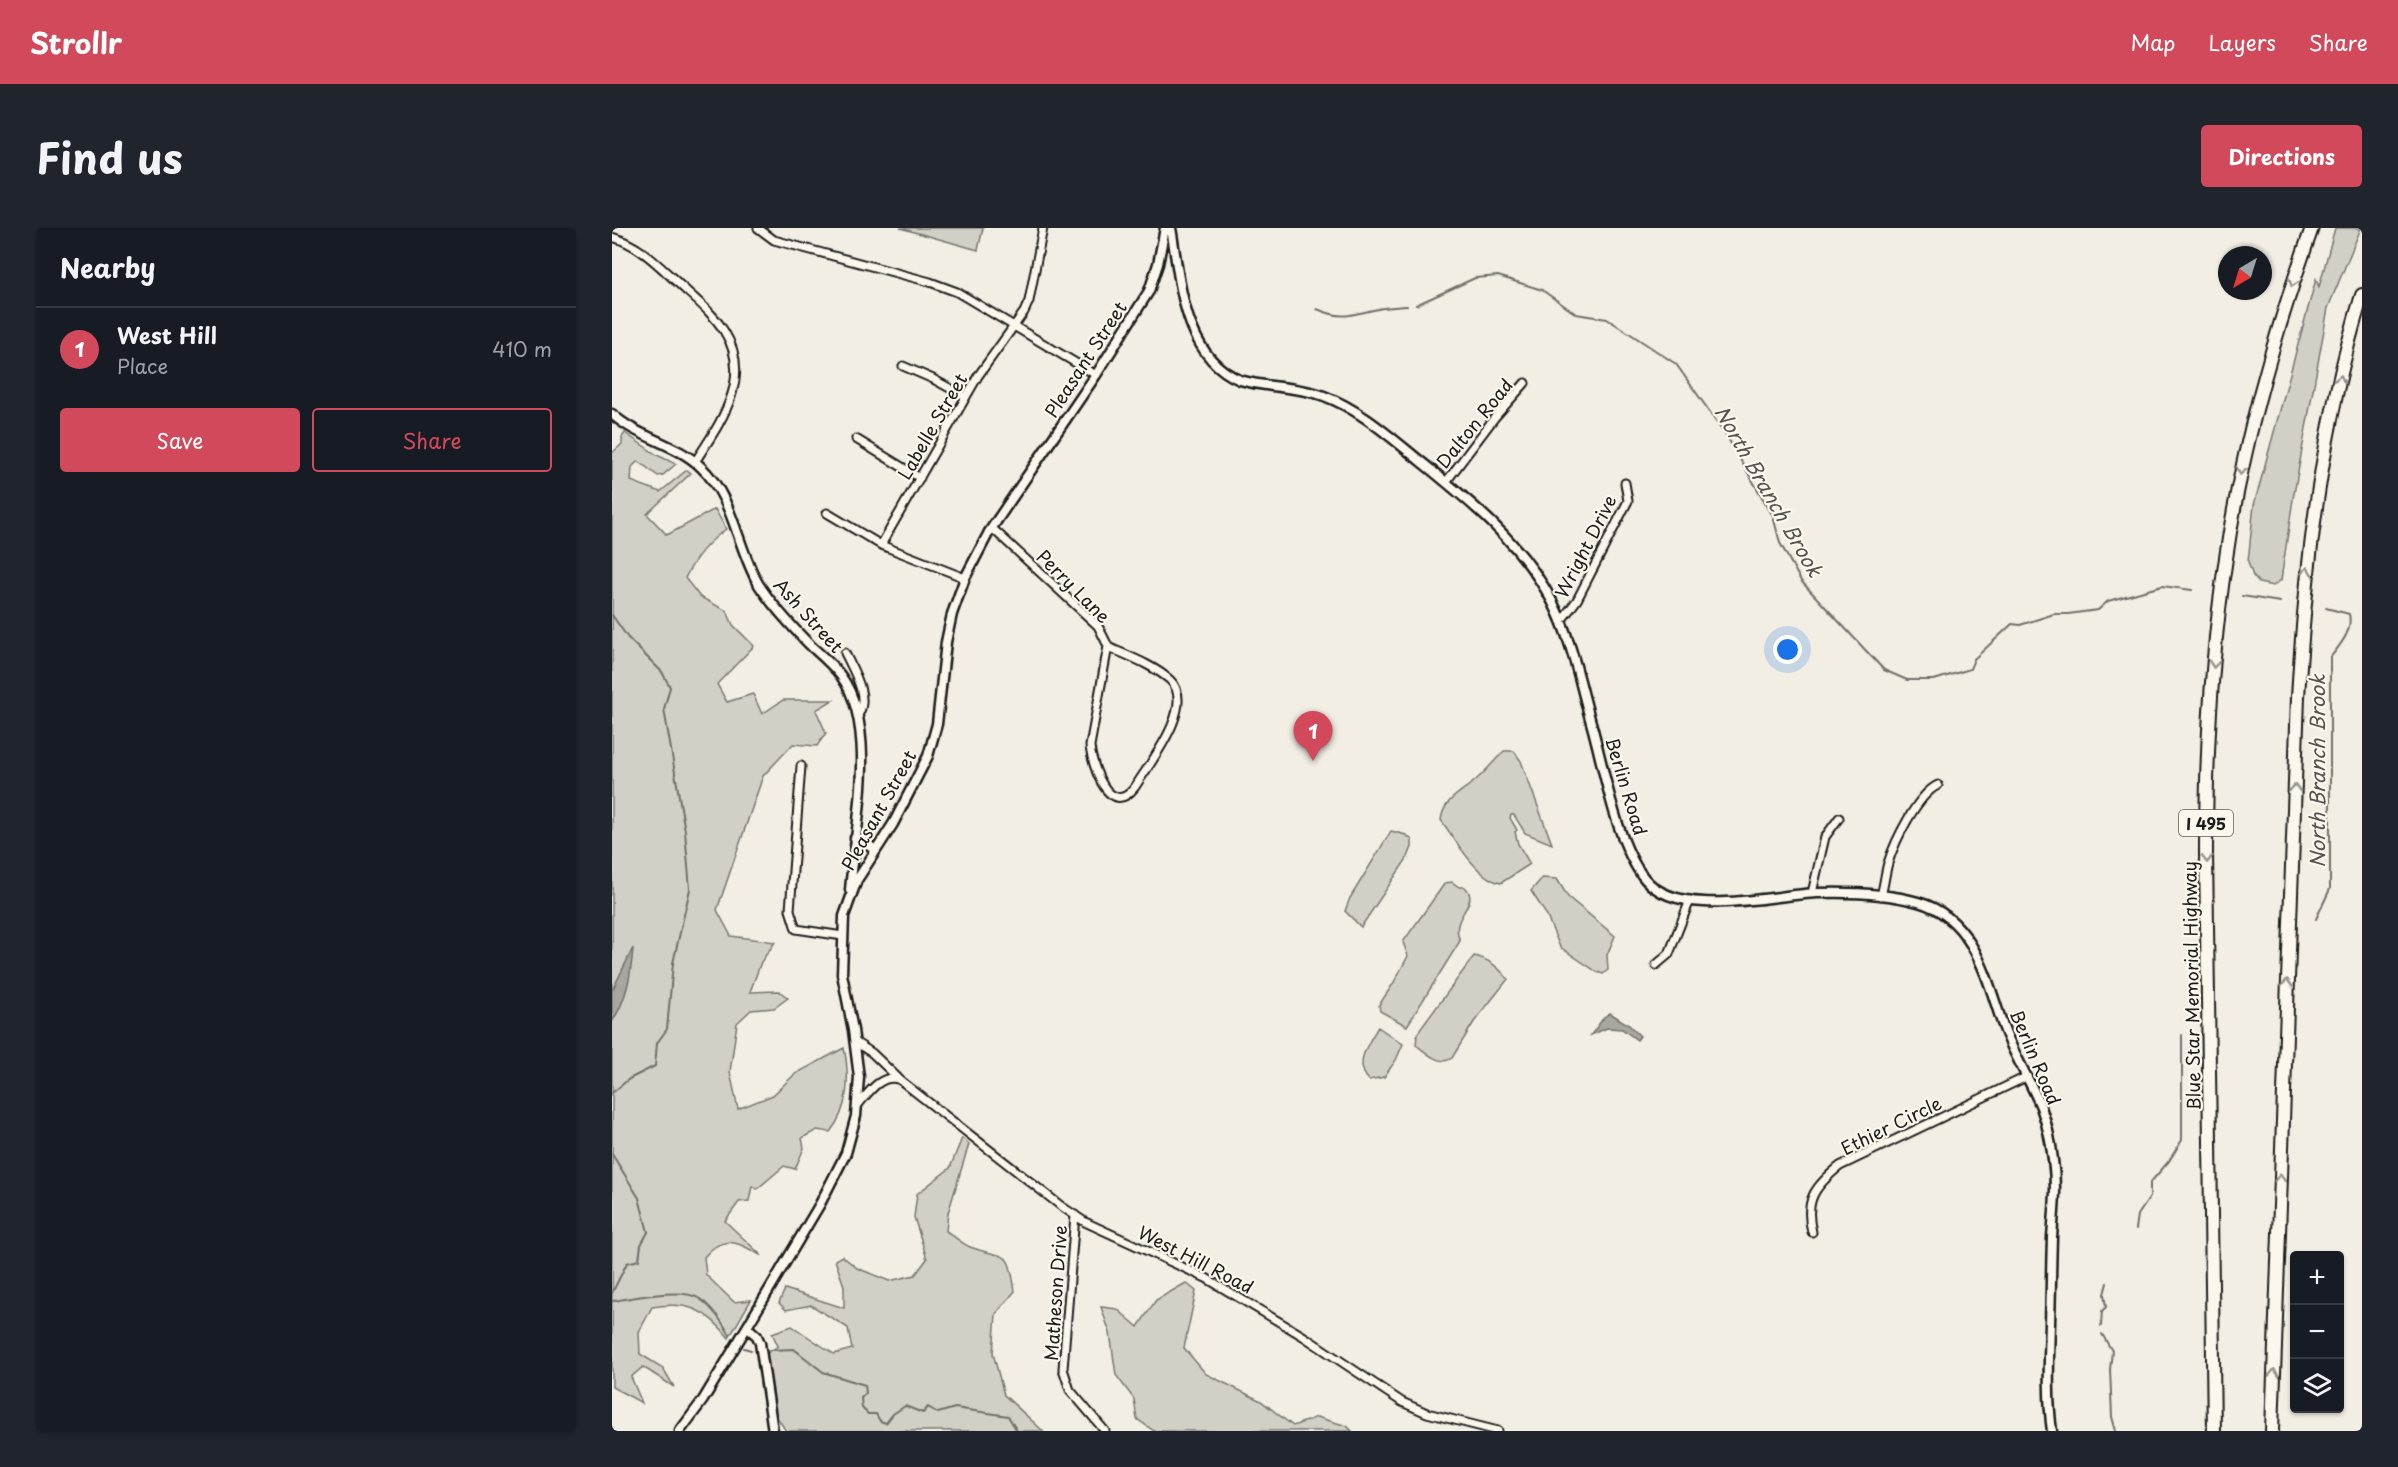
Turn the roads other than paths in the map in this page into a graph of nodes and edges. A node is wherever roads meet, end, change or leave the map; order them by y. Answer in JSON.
{"nodes":[{"id":1,"x":758,"y":228,"type":"edge"},
{"id":2,"x":1042,"y":228,"type":"edge"},
{"id":3,"x":1165,"y":228,"type":"edge"},
{"id":4,"x":1171,"y":228,"type":"edge"},
{"id":5,"x":2312,"y":228,"type":"edge"},
{"id":6,"x":612,"y":237,"type":"edge"},
{"id":7,"x":2362,"y":295,"type":"edge"},
{"id":8,"x":1013,"y":326,"type":"junction"},
{"id":9,"x":903,"y":366,"type":"dead end"},
{"id":10,"x":1096,"y":375,"type":"junction"},
{"id":11,"x":1525,"y":383,"type":"dead end"},
{"id":12,"x":966,"y":398,"type":"junction"},
{"id":13,"x":612,"y":414,"type":"edge"},
{"id":14,"x":856,"y":439,"type":"dead end"},
{"id":15,"x":695,"y":462,"type":"junction"},
{"id":16,"x":920,"y":478,"type":"junction"},
{"id":17,"x":1446,"y":482,"type":"junction"},
{"id":18,"x":1625,"y":483,"type":"dead end"},
{"id":19,"x":827,"y":513,"type":"dead end"},
{"id":20,"x":992,"y":528,"type":"junction"},
{"id":21,"x":881,"y":545,"type":"junction"},
{"id":22,"x":965,"y":578,"type":"junction"},
{"id":23,"x":1561,"y":621,"type":"junction"},
{"id":24,"x":1108,"y":647,"type":"junction"},
{"id":25,"x":845,"y":653,"type":"dead end"},
{"id":26,"x":858,"y":715,"type":"junction"},
{"id":27,"x":801,"y":766,"type":"dead end"},
{"id":28,"x":1938,"y":785,"type":"dead end"},
{"id":29,"x":1839,"y":818,"type":"dead end"},
{"id":30,"x":855,"y":838,"type":"junction"},
{"id":31,"x":876,"y":849,"type":"junction"},
{"id":32,"x":1812,"y":893,"type":"junction"},
{"id":33,"x":1881,"y":896,"type":"junction"},
{"id":34,"x":849,"y":897,"type":"junction"},
{"id":35,"x":1690,"y":900,"type":"junction"},
{"id":36,"x":843,"y":936,"type":"junction"},
{"id":37,"x":1656,"y":965,"type":"dead end"},
{"id":38,"x":855,"y":1042,"type":"junction"},
{"id":39,"x":2026,"y":1077,"type":"junction"},
{"id":40,"x":900,"y":1080,"type":"junction"},
{"id":41,"x":858,"y":1105,"type":"junction"},
{"id":42,"x":1076,"y":1215,"type":"junction"},
{"id":43,"x":1812,"y":1232,"type":"dead end"},
{"id":44,"x":747,"y":1327,"type":"junction"},
{"id":45,"x":680,"y":1431,"type":"edge"},
{"id":46,"x":773,"y":1431,"type":"edge"},
{"id":47,"x":1105,"y":1431,"type":"edge"},
{"id":48,"x":1498,"y":1431,"type":"edge"},
{"id":49,"x":2052,"y":1431,"type":"edge"},
{"id":50,"x":2214,"y":1431,"type":"edge"},
{"id":51,"x":2272,"y":1431,"type":"edge"}],
"edges":[{"from":1,"to":8,"type":"street"},
{"from":2,"to":8,"type":"street","name":"Labelle Street"},
{"from":3,"to":10,"type":"street","name":"Pleasant Street"},
{"from":4,"to":17,"type":"street","name":"Berlin Road"},
{"from":5,"to":50,"type":"highway","name":"Blue Star Memorial Highway","number":"I 495","one_way":true},
{"from":6,"to":15,"type":"street"},
{"from":51,"to":7,"type":"highway","one_way":true},
{"from":8,"to":10,"type":"street"},
{"from":8,"to":12,"type":"street","name":"Labelle Street"},
{"from":9,"to":12,"type":"street"},
{"from":10,"to":20,"type":"street","name":"Pleasant Street"},
{"from":11,"to":17,"type":"street","name":"Dalton Road"},
{"from":12,"to":16,"type":"street","name":"Labelle Street"},
{"from":13,"to":15,"type":"street","name":"Ash Street"},
{"from":14,"to":16,"type":"street"},
{"from":15,"to":26,"type":"street","name":"Ash Street"},
{"from":16,"to":21,"type":"street","name":"Labelle Street"},
{"from":17,"to":23,"type":"street","name":"Berlin Road"},
{"from":18,"to":23,"type":"street","name":"Wright Drive"},
{"from":19,"to":21,"type":"street"},
{"from":20,"to":22,"type":"street","name":"Pleasant Street"},
{"from":20,"to":24,"type":"street","name":"Perry Lane"},
{"from":21,"to":22,"type":"street"},
{"from":22,"to":31,"type":"street","name":"Pleasant Street"},
{"from":23,"to":35,"type":"street","name":"Berlin Road"},
{"from":24,"to":24,"type":"street","name":"Perry Lane"},
{"from":25,"to":26,"type":"street"},
{"from":26,"to":30,"type":"street","name":"Ash Street"},
{"from":27,"to":36,"type":"street"},
{"from":28,"to":33,"type":"street"},
{"from":29,"to":32,"type":"street"},
{"from":30,"to":31,"type":"street"},
{"from":30,"to":34,"type":"street","name":"Ash Street"},
{"from":31,"to":34,"type":"street","name":"Pleasant Street"},
{"from":32,"to":33,"type":"street","name":"Berlin Road"},
{"from":32,"to":35,"type":"street","name":"Berlin Road"},
{"from":33,"to":39,"type":"street","name":"Berlin Road"},
{"from":34,"to":36,"type":"street","name":"Pleasant Street"},
{"from":35,"to":37,"type":"street"},
{"from":36,"to":38,"type":"street","name":"Pleasant Street"},
{"from":38,"to":40,"type":"street","name":"West Hill Road"},
{"from":38,"to":41,"type":"street","name":"Pleasant Street"},
{"from":39,"to":43,"type":"street","name":"Ethier Circle"},
{"from":39,"to":49,"type":"street","name":"Berlin Road"},
{"from":40,"to":41,"type":"street"},
{"from":40,"to":42,"type":"street","name":"West Hill Road"},
{"from":41,"to":44,"type":"street","name":"Pleasant Street"},
{"from":42,"to":47,"type":"street","name":"Matheson Drive"},
{"from":42,"to":48,"type":"street","name":"West Hill Road"},
{"from":44,"to":45,"type":"street","name":"Pleasant Street"},
{"from":44,"to":46,"type":"street"}]}
